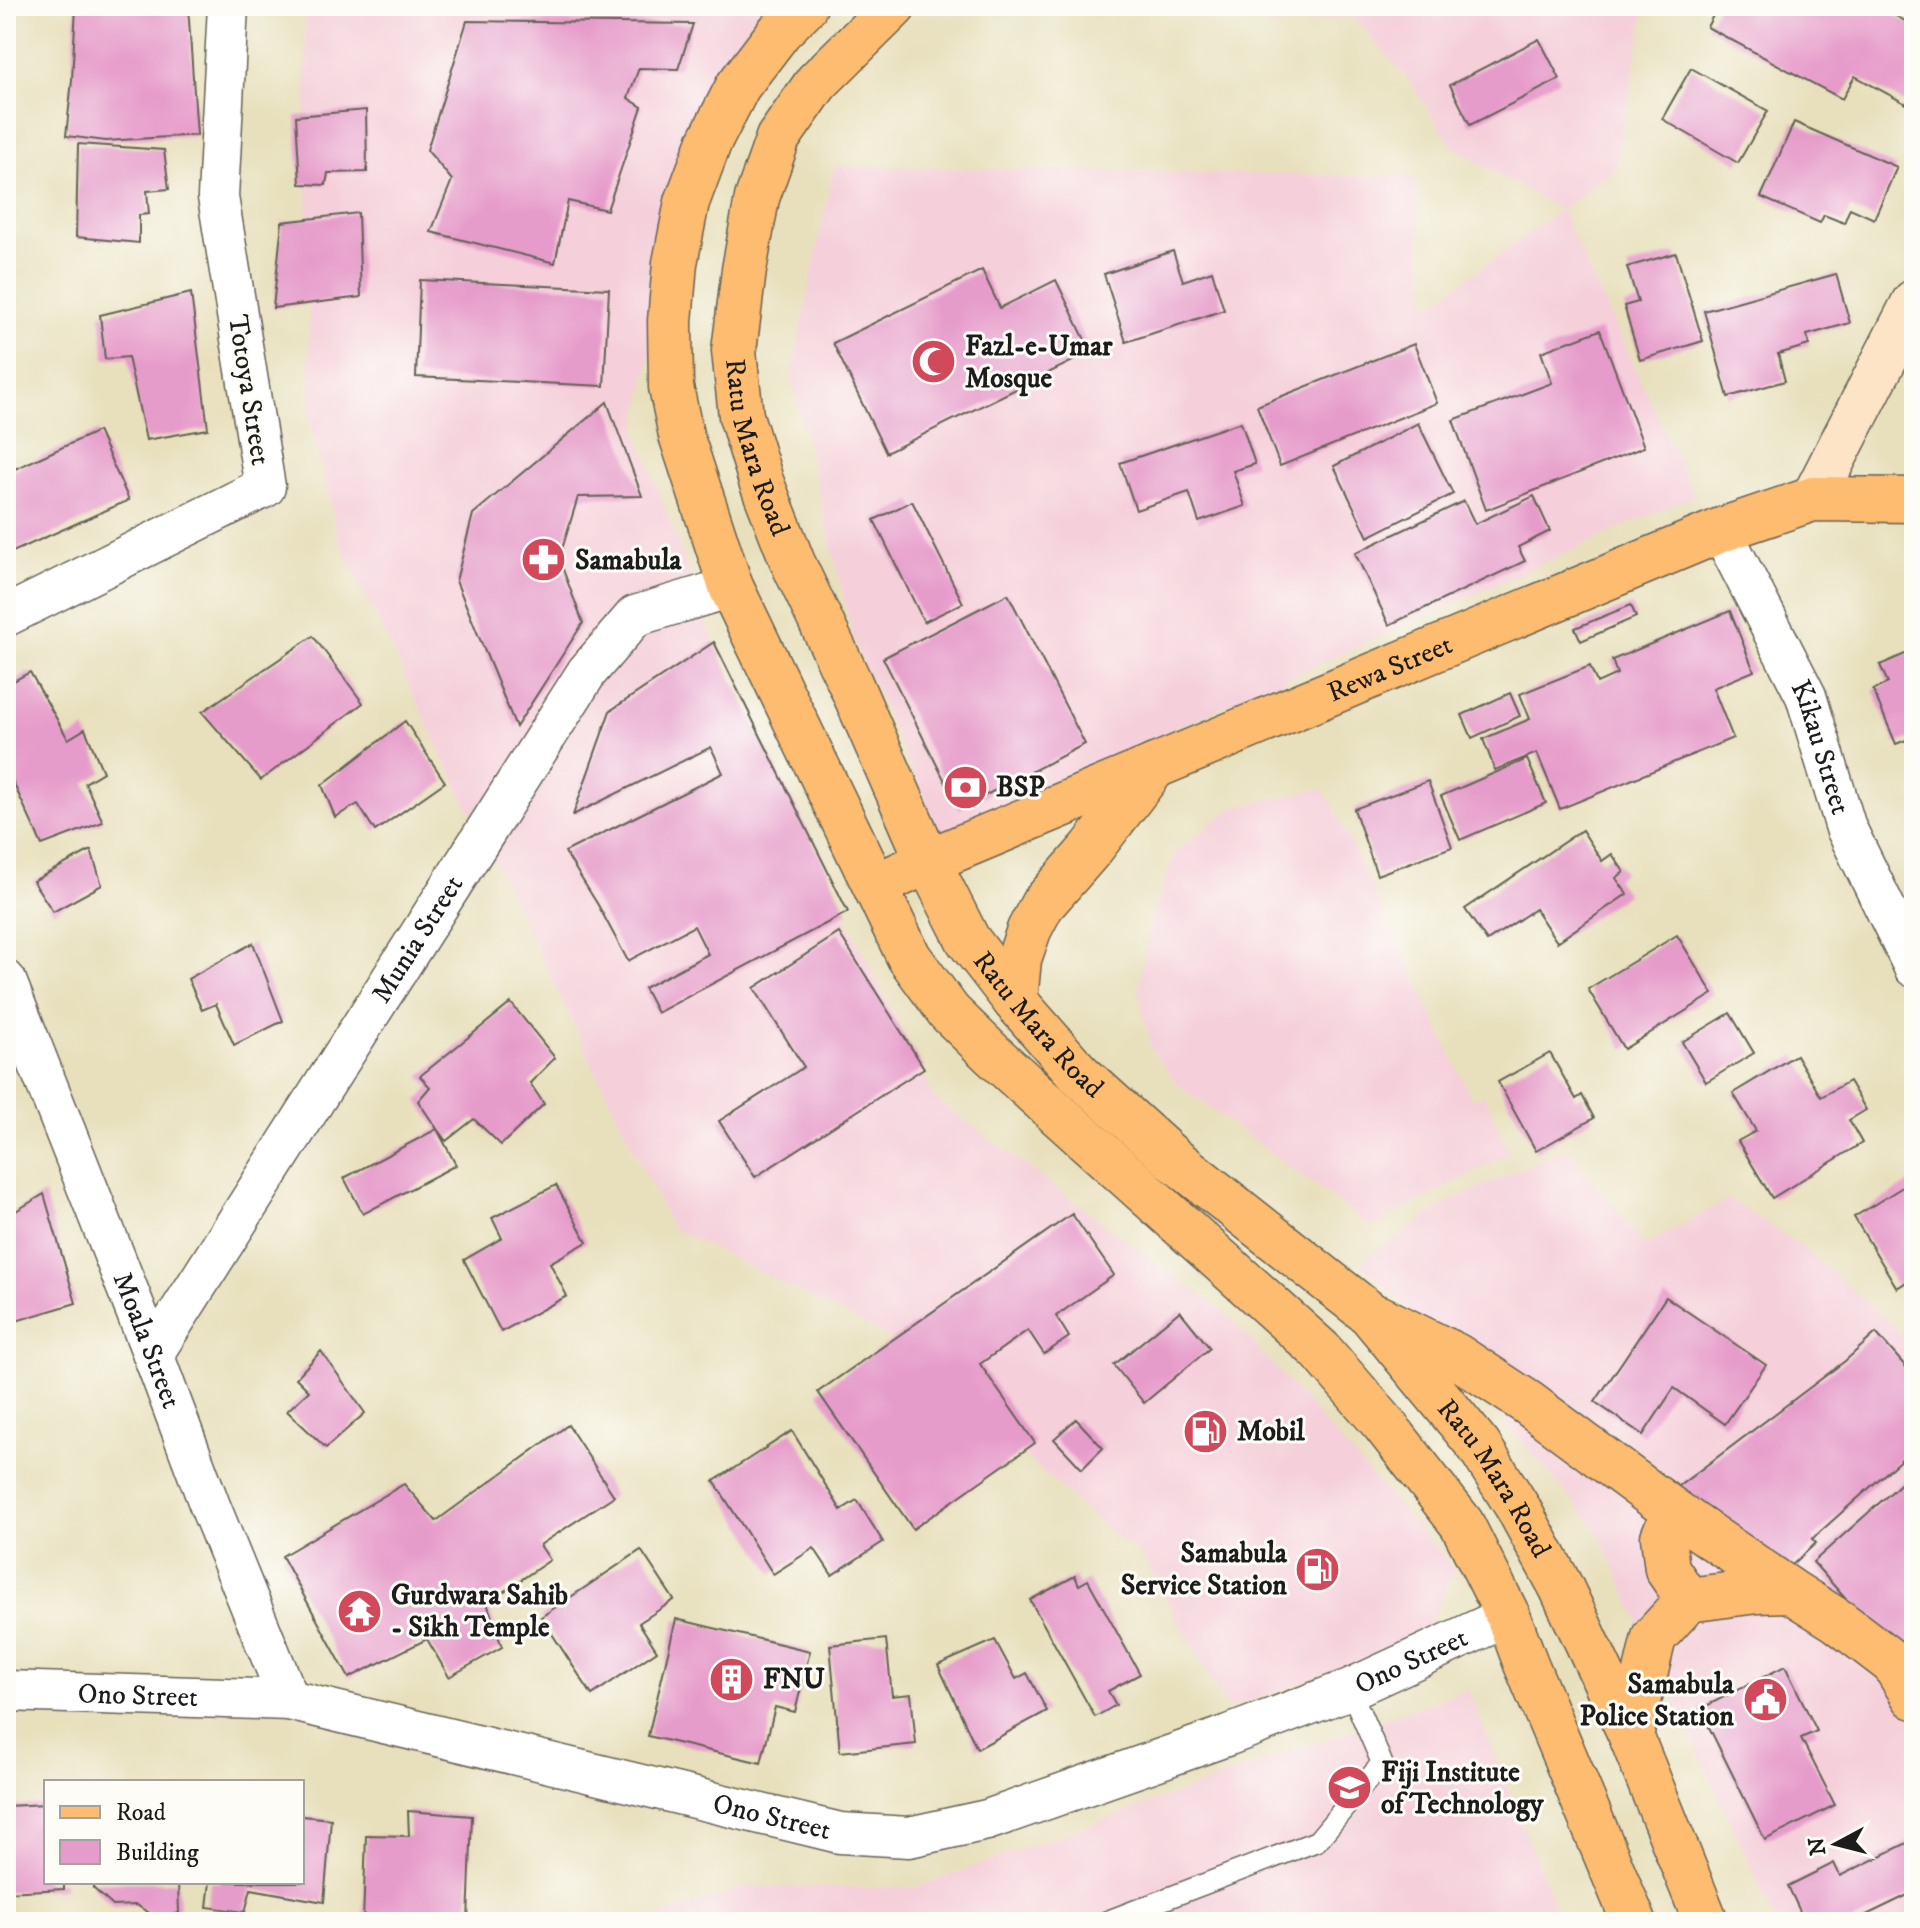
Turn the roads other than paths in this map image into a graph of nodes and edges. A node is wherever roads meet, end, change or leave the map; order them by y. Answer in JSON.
{"nodes":[{"id":1,"x":228,"y":6,"type":"edge"},
{"id":2,"x":805,"y":6,"type":"edge"},
{"id":3,"x":894,"y":6,"type":"edge"},
{"id":4,"x":1914,"y":302,"type":"edge"},
{"id":5,"x":1813,"y":499,"type":"junction"},
{"id":6,"x":1914,"y":500,"type":"edge"},
{"id":7,"x":1721,"y":530,"type":"junction"},
{"id":8,"x":793,"y":563,"type":"junction"},
{"id":9,"x":731,"y":587,"type":"junction"},
{"id":10,"x":6,"y":616,"type":"edge"},
{"id":11,"x":1155,"y":766,"type":"junction"},
{"id":12,"x":928,"y":861,"type":"junction"},
{"id":13,"x":876,"y":886,"type":"junction"},
{"id":14,"x":1914,"y":967,"type":"edge"},
{"id":15,"x":6,"y":981,"type":"edge"},
{"id":16,"x":1015,"y":1001,"type":"junction"},
{"id":17,"x":1370,"y":1314,"type":"junction"},
{"id":18,"x":153,"y":1354,"type":"junction"},
{"id":19,"x":1675,"y":1512,"type":"junction"},
{"id":20,"x":1561,"y":1587,"type":"junction"},
{"id":21,"x":1789,"y":1590,"type":"junction"},
{"id":22,"x":1688,"y":1600,"type":"junction"},
{"id":23,"x":1508,"y":1616,"type":"junction"},
{"id":24,"x":1350,"y":1689,"type":"junction"},
{"id":25,"x":6,"y":1691,"type":"edge"},
{"id":26,"x":1914,"y":1697,"type":"edge"},
{"id":27,"x":289,"y":1700,"type":"junction"},
{"id":28,"x":1631,"y":1736,"type":"junction"},
{"id":29,"x":1105,"y":1922,"type":"edge"},
{"id":30,"x":1634,"y":1922,"type":"edge"},
{"id":31,"x":1706,"y":1922,"type":"edge"}],
"edges":[{"from":1,"to":10,"type":"street","name":"Totoya Street"},
{"from":2,"to":9,"type":"main road","name":"Ratu Mara Road"},
{"from":3,"to":8,"type":"main road","name":"Ratu Mara Road"},
{"from":4,"to":5,"type":"street"},
{"from":5,"to":6,"type":"main road","name":"Rewa Street"},
{"from":5,"to":7,"type":"main road","name":"Rewa Street"},
{"from":7,"to":11,"type":"main road","name":"Rewa Street"},
{"from":7,"to":14,"type":"street","name":"Kikau Street"},
{"from":8,"to":9,"type":"main road"},
{"from":8,"to":12,"type":"main road","name":"Ratu Mara Road"},
{"from":9,"to":13,"type":"main road","name":"Ratu Mara Road"},
{"from":9,"to":18,"type":"street","name":"Munia Street"},
{"from":11,"to":12,"type":"main road","name":"Rewa Street"},
{"from":11,"to":16,"type":"main road"},
{"from":12,"to":13,"type":"main road","name":"Rewa Street"},
{"from":12,"to":16,"type":"main road","name":"Ratu Mara Road"},
{"from":13,"to":23,"type":"main road","name":"Ratu Mara Road"},
{"from":15,"to":18,"type":"street","name":"Moala Street"},
{"from":16,"to":17,"type":"main road","name":"Ratu Mara Road"},
{"from":17,"to":19,"type":"main road"},
{"from":17,"to":20,"type":"main road","name":"Ratu Mara Road"},
{"from":18,"to":27,"type":"street","name":"Moala Street"},
{"from":19,"to":21,"type":"main road"},
{"from":19,"to":22,"type":"main road"},
{"from":20,"to":23,"type":"main road"},
{"from":20,"to":28,"type":"main road","name":"Ratu Mara Road"},
{"from":21,"to":22,"type":"main road"},
{"from":21,"to":26,"type":"main road"},
{"from":22,"to":28,"type":"main road"},
{"from":23,"to":24,"type":"street","name":"Ono Street"},
{"from":23,"to":30,"type":"main road","name":"Ratu Mara Road"},
{"from":24,"to":27,"type":"street","name":"Ono Street"},
{"from":24,"to":29,"type":"lane"},
{"from":25,"to":27,"type":"street","name":"Ono Street"},
{"from":28,"to":31,"type":"main road","name":"Ratu Mara Road"}]}
